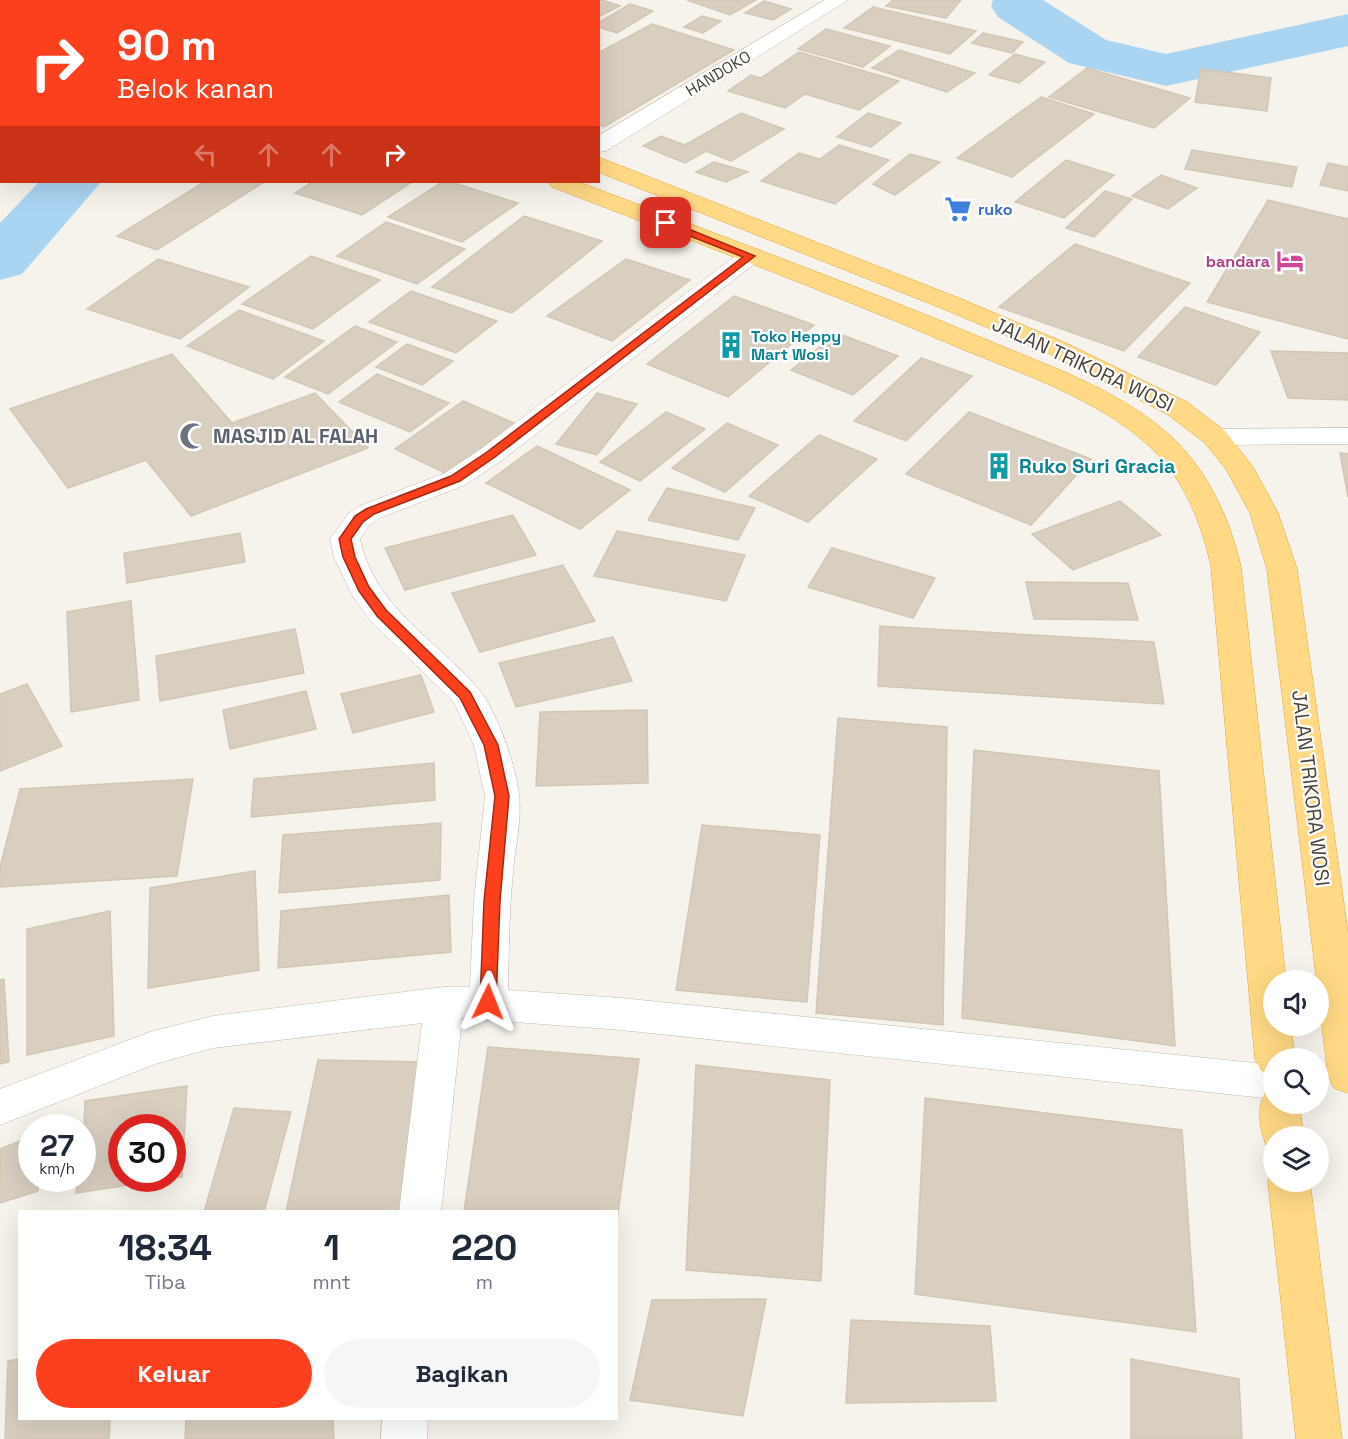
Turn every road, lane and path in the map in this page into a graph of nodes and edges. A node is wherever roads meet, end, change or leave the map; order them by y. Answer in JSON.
{"nodes":[{"id":1,"x":838,"y":0,"type":"edge"},
{"id":2,"x":600,"y":145,"type":"edge"},
{"id":3,"x":600,"y":165,"type":"edge"},
{"id":4,"x":563,"y":183,"type":"edge"},
{"id":5,"x":750,"y":256,"type":"junction"},
{"id":6,"x":1348,"y":436,"type":"edge"},
{"id":7,"x":1215,"y":437,"type":"junction"},
{"id":8,"x":488,"y":1002,"type":"junction"},
{"id":9,"x":444,"y":1003,"type":"junction"},
{"id":10,"x":1274,"y":1048,"type":"edge"},
{"id":11,"x":1348,"y":1076,"type":"edge"},
{"id":12,"x":1263,"y":1081,"type":"edge"},
{"id":13,"x":0,"y":1107,"type":"edge"},
{"id":14,"x":1290,"y":1192,"type":"edge"},
{"id":15,"x":420,"y":1210,"type":"edge"},
{"id":16,"x":405,"y":1420,"type":"edge"},
{"id":17,"x":404,"y":1439,"type":"edge"},
{"id":18,"x":1319,"y":1439,"type":"edge"}],
"edges":[{"from":1,"to":2,"type":"street","name":"HANDOKO"},
{"from":3,"to":7,"type":"highway","name":"JALAN TRIKORA WOSI"},
{"from":4,"to":5,"type":"highway","name":"JALAN TRIKORA WOSI"},
{"from":5,"to":8,"type":"street"},
{"from":5,"to":10,"type":"highway","name":"JALAN TRIKORA WOSI"},
{"from":6,"to":7,"type":"street"},
{"from":7,"to":11,"type":"highway","name":"JALAN TRIKORA WOSI"},
{"from":8,"to":9,"type":"street"},
{"from":8,"to":12,"type":"street"},
{"from":9,"to":13,"type":"street"},
{"from":9,"to":15,"type":"street"},
{"from":14,"to":18,"type":"highway"},
{"from":16,"to":17,"type":"street"}]}
